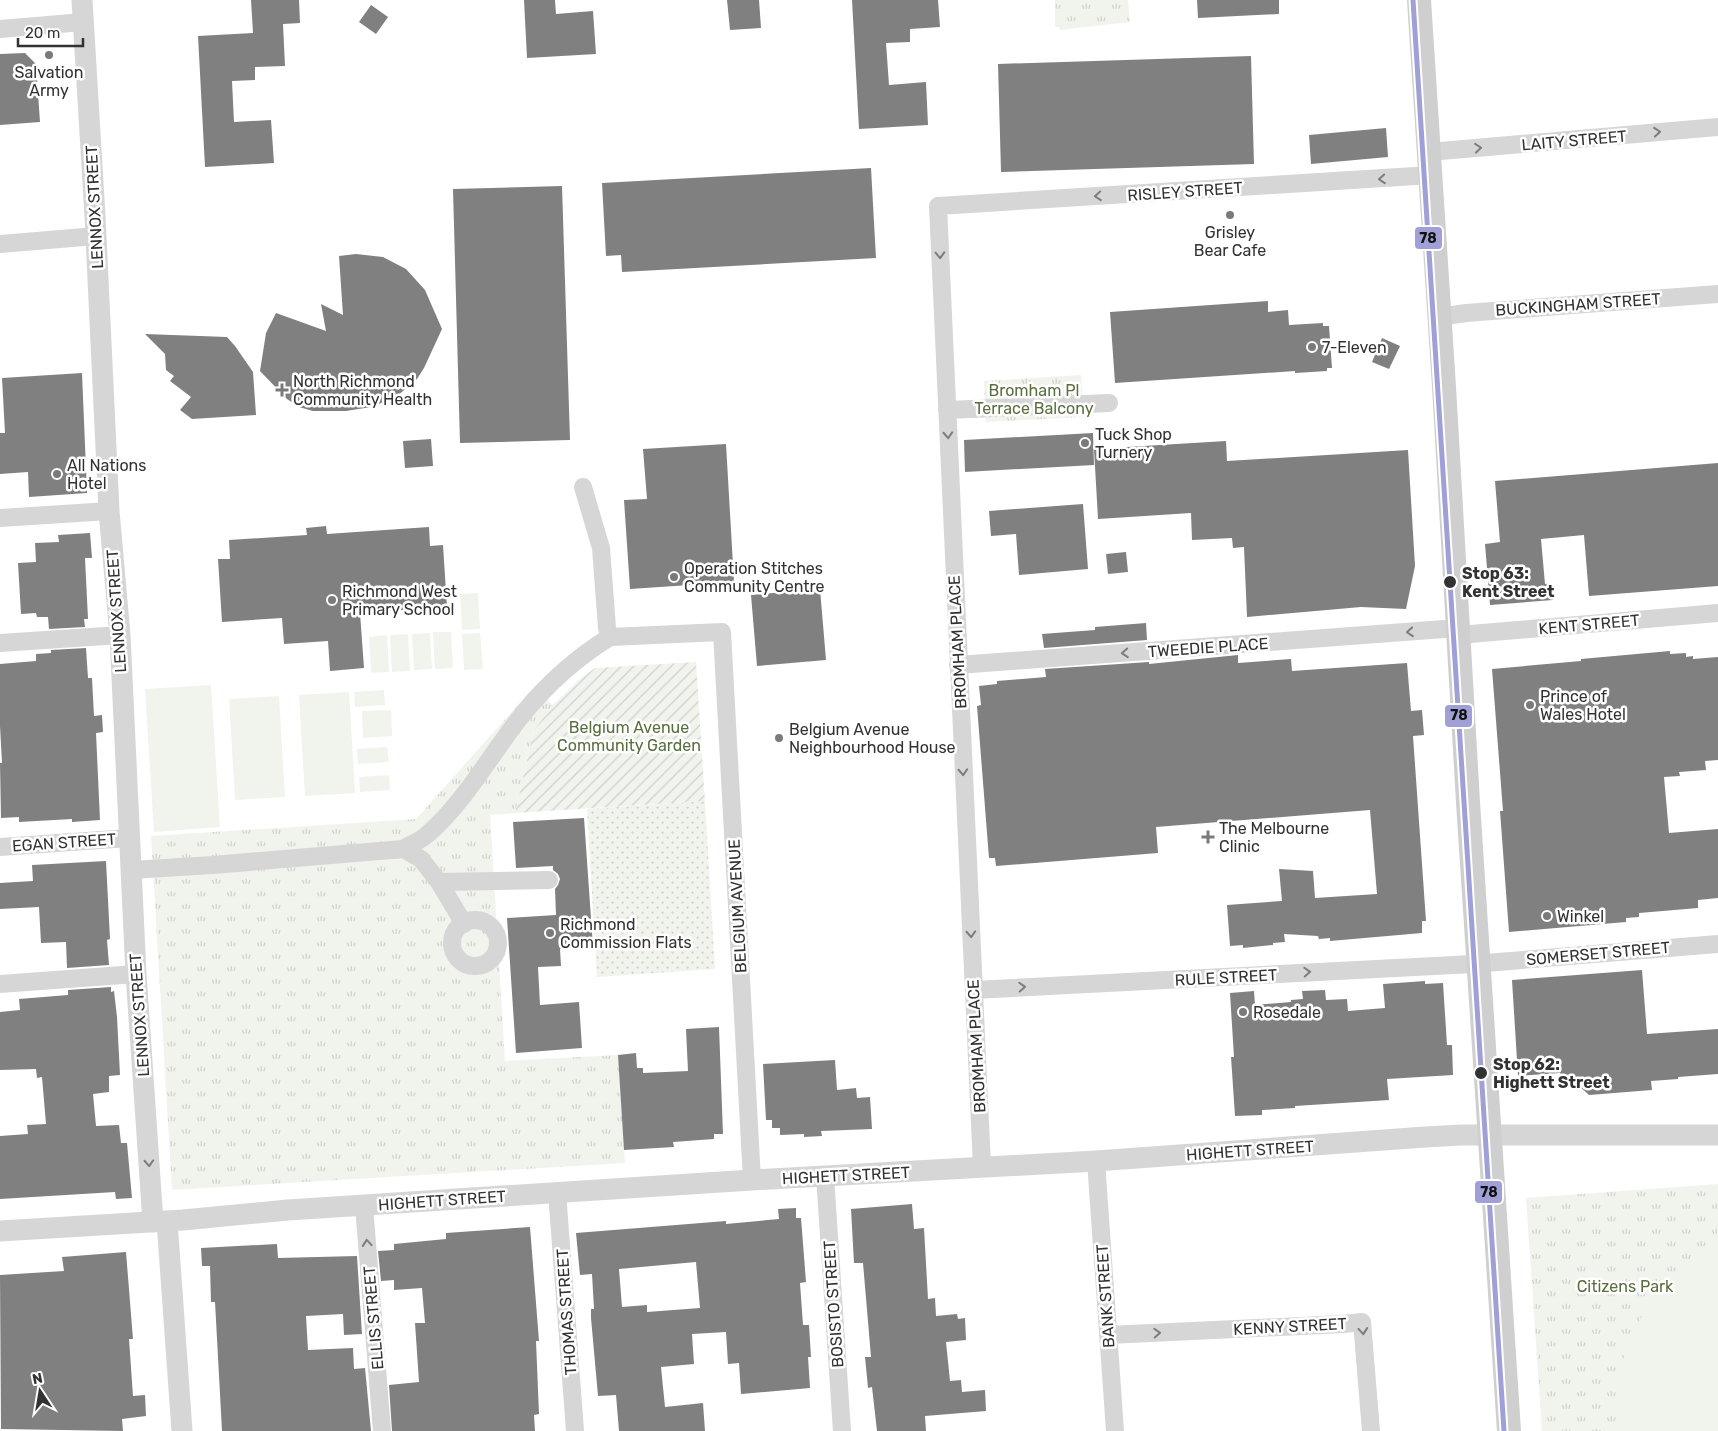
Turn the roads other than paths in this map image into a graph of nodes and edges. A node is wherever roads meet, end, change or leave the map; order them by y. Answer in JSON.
{"nodes":[{"id":1,"x":82,"y":0,"type":"edge"},
{"id":2,"x":1419,"y":0,"type":"edge"},
{"id":3,"x":83,"y":22,"type":"junction"},
{"id":4,"x":0,"y":29,"type":"edge"},
{"id":5,"x":1718,"y":127,"type":"edge"},
{"id":6,"x":1429,"y":152,"type":"junction"},
{"id":7,"x":1431,"y":175,"type":"junction"},
{"id":8,"x":938,"y":206,"type":"joint"},
{"id":9,"x":96,"y":236,"type":"junction"},
{"id":10,"x":0,"y":244,"type":"edge"},
{"id":11,"x":1718,"y":294,"type":"edge"},
{"id":12,"x":1439,"y":317,"type":"junction"},
{"id":13,"x":1109,"y":403,"type":"dead end"},
{"id":14,"x":947,"y":410,"type":"junction"},
{"id":15,"x":583,"y":487,"type":"dead end"},
{"id":16,"x":109,"y":511,"type":"junction"},
{"id":17,"x":0,"y":518,"type":"edge"},
{"id":18,"x":1718,"y":613,"type":"edge"},
{"id":19,"x":1459,"y":632,"type":"junction"},
{"id":20,"x":120,"y":635,"type":"junction"},
{"id":21,"x":610,"y":637,"type":"junction"},
{"id":22,"x":0,"y":643,"type":"edge"},
{"id":23,"x":958,"y":665,"type":"junction"},
{"id":24,"x":129,"y":838,"type":"junction"},
{"id":25,"x":0,"y":847,"type":"edge"},
{"id":26,"x":403,"y":849,"type":"junction"},
{"id":27,"x":131,"y":870,"type":"junction"},
{"id":28,"x":549,"y":880,"type":"dead end"},
{"id":29,"x":439,"y":882,"type":"junction"},
{"id":30,"x":464,"y":924,"type":"dead end"},
{"id":31,"x":1718,"y":944,"type":"edge"},
{"id":32,"x":1479,"y":963,"type":"junction"},
{"id":33,"x":136,"y":974,"type":"junction"},
{"id":34,"x":0,"y":984,"type":"edge"},
{"id":35,"x":974,"y":990,"type":"junction"},
{"id":36,"x":1718,"y":1133,"type":"edge"},
{"id":37,"x":1490,"y":1135,"type":"junction"},
{"id":38,"x":1096,"y":1161,"type":"junction"},
{"id":39,"x":982,"y":1167,"type":"junction"},
{"id":40,"x":824,"y":1176,"type":"junction"},
{"id":41,"x":752,"y":1180,"type":"junction"},
{"id":42,"x":557,"y":1192,"type":"junction"},
{"id":43,"x":364,"y":1206,"type":"junction"},
{"id":44,"x":160,"y":1222,"type":"junction"},
{"id":45,"x":0,"y":1232,"type":"edge"},
{"id":46,"x":1108,"y":1335,"type":"junction"},
{"id":47,"x":182,"y":1431,"type":"edge"},
{"id":48,"x":382,"y":1431,"type":"edge"},
{"id":49,"x":575,"y":1431,"type":"edge"},
{"id":50,"x":842,"y":1431,"type":"edge"},
{"id":51,"x":1115,"y":1431,"type":"edge"},
{"id":52,"x":1371,"y":1431,"type":"edge"},
{"id":53,"x":1509,"y":1431,"type":"edge"}],
"edges":[{"from":1,"to":3,"type":"street","name":"LENNOX STREET"},
{"from":2,"to":6,"type":"main road"},
{"from":3,"to":4,"type":"street"},
{"from":3,"to":9,"type":"street","name":"LENNOX STREET"},
{"from":6,"to":5,"type":"street","name":"LAITY STREET","one_way":true},
{"from":6,"to":7,"type":"main road"},
{"from":7,"to":8,"type":"street","name":"RISLEY STREET","one_way":true},
{"from":7,"to":12,"type":"main road"},
{"from":8,"to":14,"type":"street","name":"BROMHAM PLACE","one_way":true},
{"from":9,"to":10,"type":"street"},
{"from":9,"to":16,"type":"street","name":"LENNOX STREET"},
{"from":11,"to":12,"type":"street","name":"BUCKINGHAM STREET"},
{"from":12,"to":19,"type":"main road"},
{"from":13,"to":14,"type":"street"},
{"from":14,"to":23,"type":"street","name":"BROMHAM PLACE","one_way":true},
{"from":15,"to":21,"type":"street"},
{"from":16,"to":17,"type":"street"},
{"from":16,"to":20,"type":"street","name":"LENNOX STREET"},
{"from":18,"to":19,"type":"street","name":"KENT STREET"},
{"from":19,"to":23,"type":"street","name":"TWEEDIE PLACE","one_way":true},
{"from":19,"to":32,"type":"main road"},
{"from":20,"to":22,"type":"street"},
{"from":20,"to":24,"type":"street","name":"LENNOX STREET"},
{"from":21,"to":26,"type":"street"},
{"from":21,"to":41,"type":"street","name":"BELGIUM AVENUE"},
{"from":23,"to":35,"type":"street","name":"BROMHAM PLACE","one_way":true},
{"from":24,"to":25,"type":"street","name":"EGAN STREET"},
{"from":24,"to":27,"type":"street","name":"LENNOX STREET"},
{"from":26,"to":27,"type":"street"},
{"from":26,"to":29,"type":"street"},
{"from":27,"to":33,"type":"street","name":"LENNOX STREET"},
{"from":28,"to":29,"type":"street"},
{"from":29,"to":30,"type":"street"},
{"from":31,"to":32,"type":"street","name":"SOMERSET STREET"},
{"from":35,"to":32,"type":"street","name":"RULE STREET","one_way":true},
{"from":32,"to":37,"type":"main road"},
{"from":33,"to":34,"type":"street"},
{"from":33,"to":44,"type":"street","name":"LENNOX STREET","one_way":true},
{"from":35,"to":39,"type":"street","name":"BROMHAM PLACE"},
{"from":36,"to":37,"type":"street","name":"HIGHETT STREET"},
{"from":37,"to":38,"type":"street","name":"HIGHETT STREET"},
{"from":37,"to":53,"type":"main road"},
{"from":38,"to":39,"type":"street","name":"HIGHETT STREET"},
{"from":38,"to":46,"type":"street","name":"BANK STREET"},
{"from":39,"to":40,"type":"street","name":"HIGHETT STREET"},
{"from":40,"to":41,"type":"street","name":"HIGHETT STREET"},
{"from":40,"to":50,"type":"street","name":"BOSISTO STREET"},
{"from":41,"to":42,"type":"street","name":"HIGHETT STREET"},
{"from":42,"to":43,"type":"street","name":"HIGHETT STREET"},
{"from":42,"to":49,"type":"street","name":"THOMAS STREET"},
{"from":43,"to":44,"type":"street","name":"HIGHETT STREET"},
{"from":48,"to":43,"type":"street","name":"ELLIS STREET","one_way":true},
{"from":44,"to":45,"type":"street","name":"HIGHETT STREET"},
{"from":44,"to":47,"type":"street","name":"LENNOX STREET"},
{"from":46,"to":51,"type":"street","name":"BANK STREET"},
{"from":46,"to":52,"type":"street","name":"KENNY STREET","one_way":true}]}
